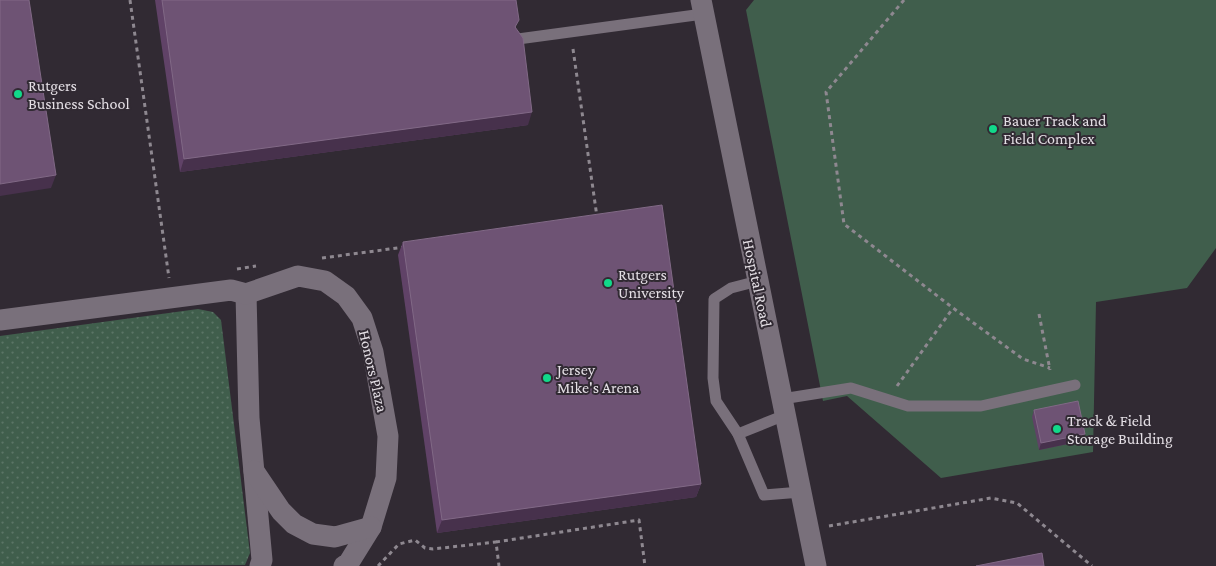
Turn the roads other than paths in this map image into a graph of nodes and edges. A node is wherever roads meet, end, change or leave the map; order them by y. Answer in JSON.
{"nodes":[{"id":1,"x":702,"y":7,"type":"edge"},
{"id":2,"x":518,"y":39,"type":"edge"},
{"id":3,"x":758,"y":281,"type":"junction"},
{"id":4,"x":246,"y":294,"type":"junction"},
{"id":5,"x":0,"y":320,"type":"edge"},
{"id":6,"x":1076,"y":385,"type":"dead end"},
{"id":7,"x":784,"y":407,"type":"junction"},
{"id":8,"x":738,"y":434,"type":"junction"},
{"id":9,"x":253,"y":470,"type":"junction"},
{"id":10,"x":801,"y":492,"type":"junction"},
{"id":11,"x":370,"y":527,"type":"junction"},
{"id":12,"x":260,"y":566,"type":"edge"},
{"id":13,"x":344,"y":566,"type":"edge"},
{"id":14,"x":816,"y":566,"type":"edge"}],
"edges":[{"from":1,"to":2,"type":"lane"},
{"from":1,"to":3,"type":"street","name":"Hospital Road"},
{"from":3,"to":7,"type":"street","name":"Hospital Road"},
{"from":3,"to":8,"type":"lane"},
{"from":4,"to":5,"type":"street","name":"Honors Plaza"},
{"from":4,"to":9,"type":"street"},
{"from":4,"to":11,"type":"street","name":"Honors Plaza"},
{"from":6,"to":7,"type":"lane"},
{"from":7,"to":8,"type":"lane"},
{"from":7,"to":10,"type":"street","name":"Hospital Road"},
{"from":8,"to":10,"type":"lane"},
{"from":9,"to":11,"type":"street"},
{"from":9,"to":12,"type":"street"},
{"from":10,"to":14,"type":"street","name":"Hospital Road"},
{"from":11,"to":13,"type":"street","name":"Honors Plaza"}]}
